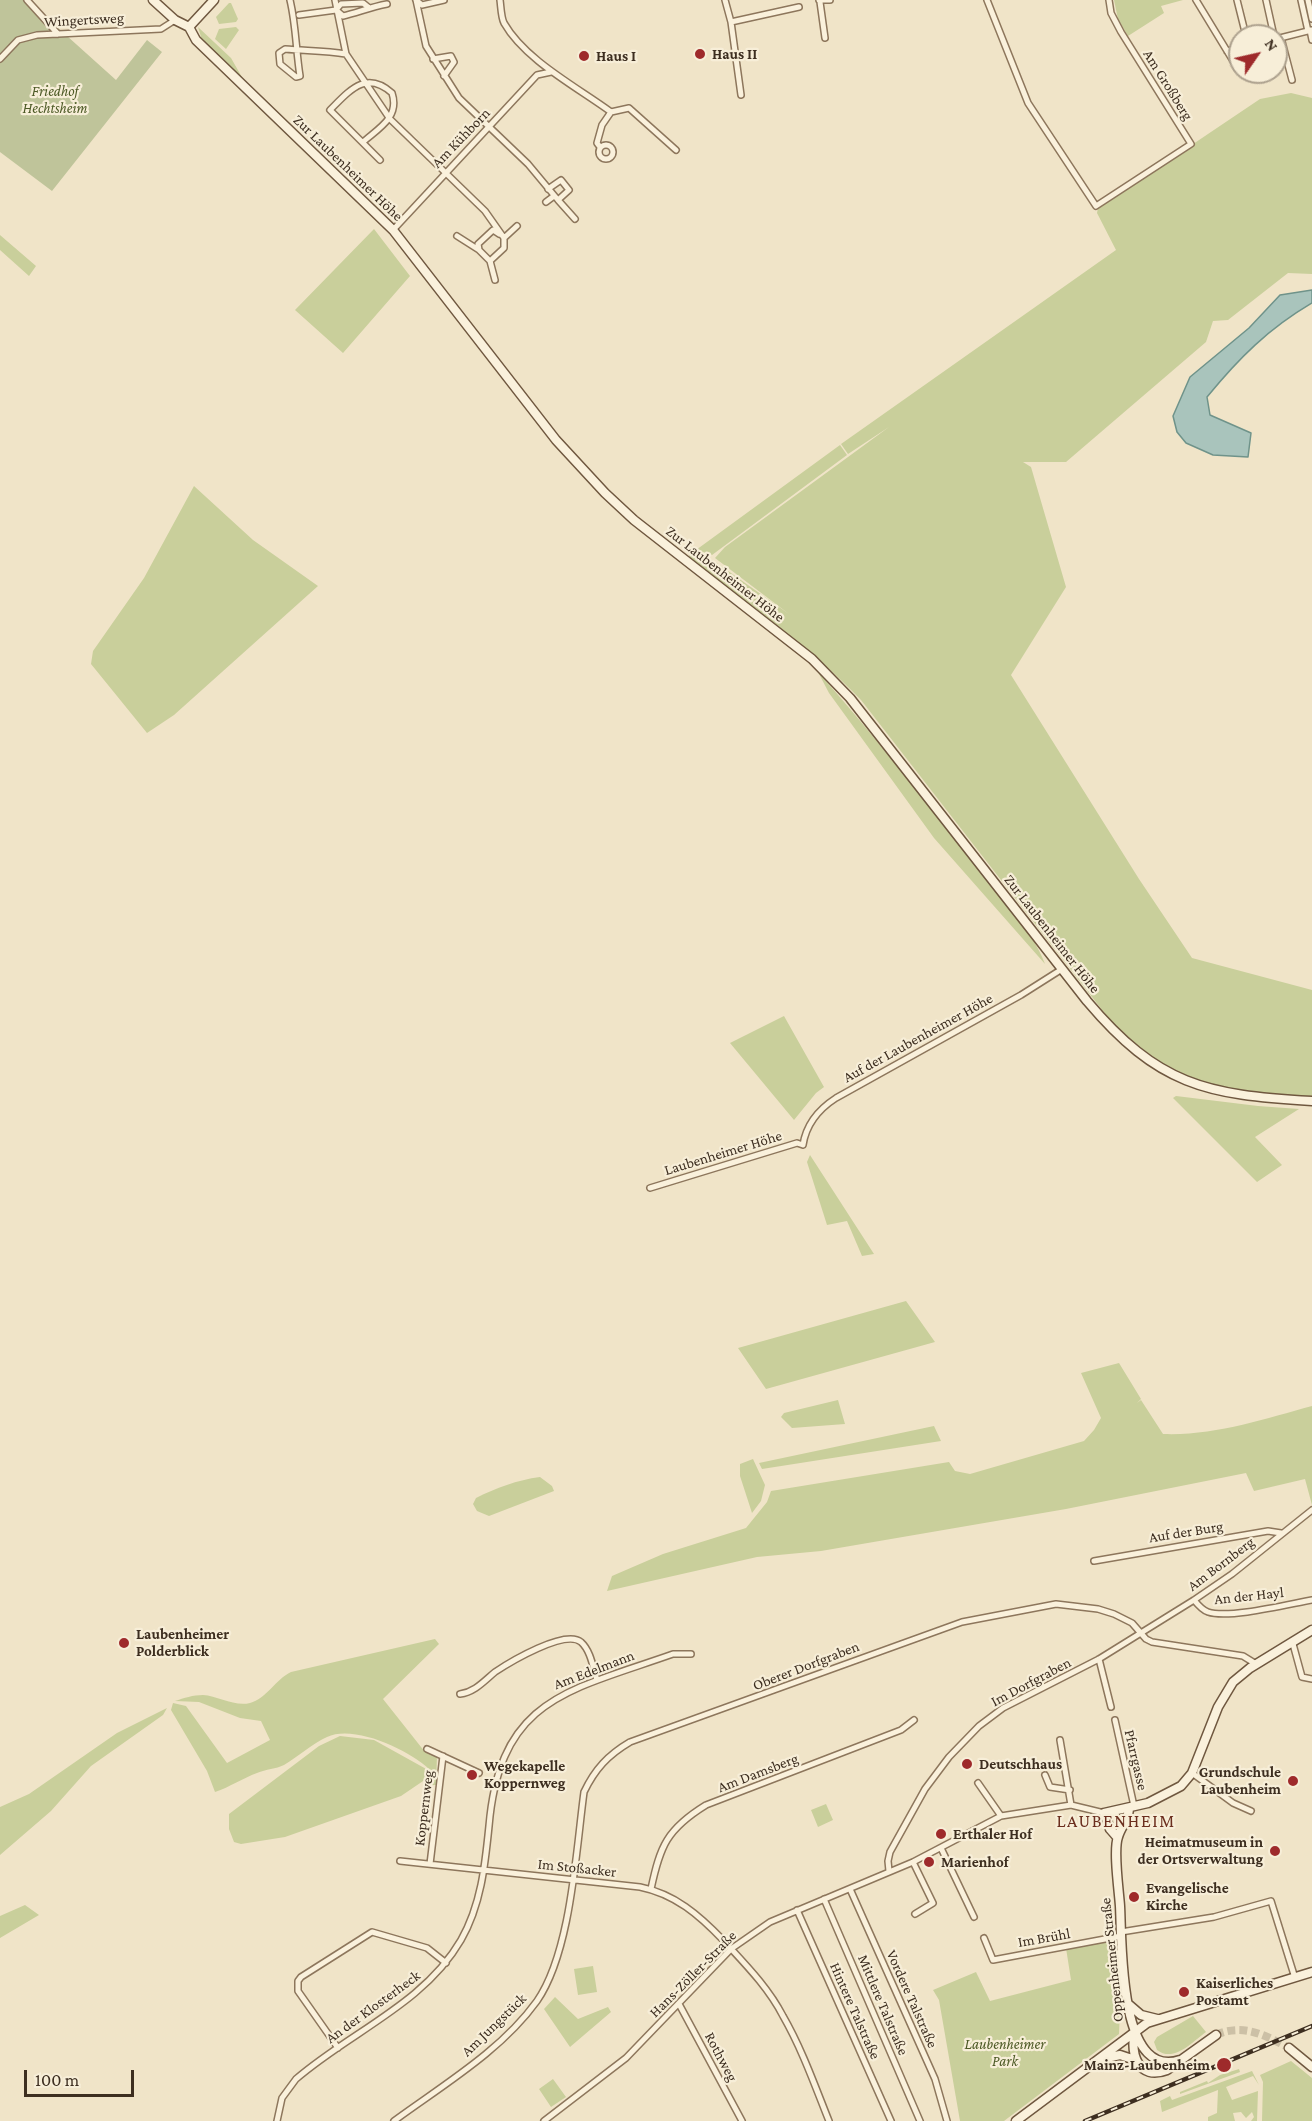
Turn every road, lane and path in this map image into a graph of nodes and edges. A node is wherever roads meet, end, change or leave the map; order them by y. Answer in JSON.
{"nodes":[{"id":1,"x":27,"y":0,"type":"edge"},
{"id":2,"x":153,"y":0,"type":"edge"},
{"id":3,"x":214,"y":0,"type":"edge"},
{"id":4,"x":290,"y":0,"type":"edge"},
{"id":5,"x":334,"y":0,"type":"edge"},
{"id":6,"x":416,"y":0,"type":"edge"},
{"id":7,"x":444,"y":0,"type":"edge"},
{"id":8,"x":500,"y":0,"type":"edge"},
{"id":9,"x":725,"y":0,"type":"edge"},
{"id":10,"x":830,"y":0,"type":"edge"},
{"id":11,"x":987,"y":0,"type":"edge"},
{"id":12,"x":1109,"y":0,"type":"edge"},
{"id":13,"x":1196,"y":0,"type":"edge"},
{"id":14,"x":1237,"y":0,"type":"edge"},
{"id":15,"x":1266,"y":0,"type":"edge"},
{"id":16,"x":1301,"y":0,"type":"edge"},
{"id":17,"x":1308,"y":0,"type":"edge"},
{"id":18,"x":820,"y":1,"type":"edge"},
{"id":19,"x":387,"y":4,"type":"dead end"},
{"id":20,"x":368,"y":7,"type":"junction"},
{"id":21,"x":799,"y":7,"type":"dead end"},
{"id":22,"x":336,"y":10,"type":"junction"},
{"id":23,"x":299,"y":15,"type":"dead end"},
{"id":24,"x":1312,"y":19,"type":"edge"},
{"id":25,"x":175,"y":20,"type":"junction"},
{"id":26,"x":731,"y":22,"type":"junction"},
{"id":27,"x":1243,"y":24,"type":"edge"},
{"id":28,"x":1273,"y":24,"type":"edge"},
{"id":29,"x":189,"y":27,"type":"junction"},
{"id":30,"x":1310,"y":30,"type":"edge"},
{"id":31,"x":58,"y":34,"type":"junction"},
{"id":32,"x":1288,"y":35,"type":"edge"},
{"id":33,"x":825,"y":38,"type":"dead end"},
{"id":34,"x":1312,"y":40,"type":"edge"},
{"id":35,"x":1227,"y":51,"type":"edge"},
{"id":36,"x":296,"y":52,"type":"junction"},
{"id":37,"x":346,"y":54,"type":"junction"},
{"id":38,"x":0,"y":59,"type":"edge"},
{"id":39,"x":433,"y":59,"type":"junction"},
{"id":40,"x":1288,"y":69,"type":"edge"},
{"id":41,"x":551,"y":72,"type":"junction"},
{"id":42,"x":444,"y":76,"type":"junction"},
{"id":43,"x":1292,"y":80,"type":"dead end"},
{"id":44,"x":364,"y":82,"type":"junction"},
{"id":45,"x":741,"y":96,"type":"dead end"},
{"id":46,"x":611,"y":112,"type":"junction"},
{"id":47,"x":390,"y":119,"type":"junction"},
{"id":48,"x":488,"y":127,"type":"junction"},
{"id":49,"x":363,"y":142,"type":"junction"},
{"id":50,"x":600,"y":147,"type":"dead end"},
{"id":51,"x":676,"y":150,"type":"dead end"},
{"id":52,"x":380,"y":160,"type":"dead end"},
{"id":53,"x":444,"y":173,"type":"junction"},
{"id":54,"x":548,"y":189,"type":"junction"},
{"id":55,"x":556,"y":198,"type":"junction"},
{"id":56,"x":546,"y":202,"type":"dead end"},
{"id":57,"x":575,"y":219,"type":"dead end"},
{"id":58,"x":517,"y":226,"type":"dead end"},
{"id":59,"x":393,"y":230,"type":"junction"},
{"id":60,"x":457,"y":236,"type":"dead end"},
{"id":61,"x":503,"y":237,"type":"junction"},
{"id":62,"x":478,"y":250,"type":"junction"},
{"id":63,"x":490,"y":261,"type":"junction"},
{"id":64,"x":495,"y":280,"type":"dead end"},
{"id":65,"x":1062,"y":969,"type":"junction"},
{"id":66,"x":1312,"y":1101,"type":"edge"},
{"id":67,"x":803,"y":1145,"type":"joint"},
{"id":68,"x":650,"y":1188,"type":"dead end"},
{"id":69,"x":1312,"y":1510,"type":"edge"},
{"id":70,"x":1281,"y":1533,"type":"junction"},
{"id":71,"x":1094,"y":1561,"type":"dead end"},
{"id":72,"x":1194,"y":1600,"type":"junction"},
{"id":73,"x":1312,"y":1600,"type":"edge"},
{"id":74,"x":1312,"y":1630,"type":"edge"},
{"id":75,"x":1141,"y":1633,"type":"junction"},
{"id":76,"x":1293,"y":1644,"type":"junction"},
{"id":77,"x":691,"y":1654,"type":"dead end"},
{"id":78,"x":1099,"y":1659,"type":"junction"},
{"id":79,"x":1256,"y":1664,"type":"junction"},
{"id":80,"x":1312,"y":1679,"type":"edge"},
{"id":81,"x":597,"y":1680,"type":"junction"},
{"id":82,"x":460,"y":1694,"type":"dead end"},
{"id":83,"x":1111,"y":1707,"type":"dead end"},
{"id":84,"x":914,"y":1720,"type":"dead end"},
{"id":85,"x":1115,"y":1720,"type":"dead end"},
{"id":86,"x":1060,"y":1740,"type":"dead end"},
{"id":87,"x":427,"y":1749,"type":"dead end"},
{"id":88,"x":443,"y":1756,"type":"junction"},
{"id":89,"x":479,"y":1773,"type":"dead end"},
{"id":90,"x":1192,"y":1773,"type":"junction"},
{"id":91,"x":1045,"y":1775,"type":"dead end"},
{"id":92,"x":978,"y":1783,"type":"dead end"},
{"id":93,"x":1070,"y":1790,"type":"junction"},
{"id":94,"x":1071,"y":1805,"type":"junction"},
{"id":95,"x":1131,"y":1807,"type":"junction"},
{"id":96,"x":1251,"y":1811,"type":"dead end"},
{"id":97,"x":1104,"y":1813,"type":"junction"},
{"id":98,"x":1001,"y":1815,"type":"junction"},
{"id":99,"x":1118,"y":1837,"type":"junction"},
{"id":100,"x":941,"y":1848,"type":"junction"},
{"id":101,"x":400,"y":1861,"type":"dead end"},
{"id":102,"x":913,"y":1862,"type":"junction"},
{"id":103,"x":430,"y":1864,"type":"junction"},
{"id":104,"x":485,"y":1870,"type":"junction"},
{"id":105,"x":889,"y":1871,"type":"junction"},
{"id":106,"x":573,"y":1880,"type":"junction"},
{"id":107,"x":850,"y":1888,"type":"junction"},
{"id":108,"x":651,"y":1889,"type":"junction"},
{"id":109,"x":824,"y":1899,"type":"junction"},
{"id":110,"x":797,"y":1910,"type":"junction"},
{"id":111,"x":915,"y":1914,"type":"dead end"},
{"id":112,"x":974,"y":1917,"type":"dead end"},
{"id":113,"x":1121,"y":1934,"type":"junction"},
{"id":114,"x":984,"y":1938,"type":"dead end"},
{"id":115,"x":731,"y":1949,"type":"junction"},
{"id":116,"x":446,"y":1963,"type":"junction"},
{"id":117,"x":1312,"y":1972,"type":"edge"},
{"id":118,"x":1294,"y":1978,"type":"junction"},
{"id":119,"x":1127,"y":2003,"type":"junction"},
{"id":120,"x":679,"y":2004,"type":"junction"},
{"id":121,"x":1157,"y":2019,"type":"junction"},
{"id":122,"x":1135,"y":2031,"type":"junction"},
{"id":123,"x":1216,"y":2035,"type":"tunnel mouth"},
{"id":124,"x":338,"y":2048,"type":"junction"},
{"id":125,"x":1289,"y":2048,"type":"tunnel mouth"},
{"id":126,"x":1136,"y":2060,"type":"junction"},
{"id":127,"x":1180,"y":2060,"type":"junction"},
{"id":128,"x":1092,"y":2064,"type":"junction"},
{"id":129,"x":1312,"y":2067,"type":"edge"},
{"id":130,"x":277,"y":2121,"type":"edge"},
{"id":131,"x":394,"y":2121,"type":"edge"},
{"id":132,"x":544,"y":2121,"type":"edge"},
{"id":133,"x":742,"y":2121,"type":"edge"},
{"id":134,"x":829,"y":2121,"type":"edge"},
{"id":135,"x":891,"y":2121,"type":"edge"},
{"id":136,"x":920,"y":2121,"type":"edge"},
{"id":137,"x":948,"y":2121,"type":"edge"},
{"id":138,"x":1016,"y":2121,"type":"edge"}],
"edges":[{"from":1,"to":31,"type":"street"},
{"from":2,"to":25,"type":"street","name":"Zur Laubenheimer Höhe"},
{"from":3,"to":29,"type":"street"},
{"from":4,"to":36,"type":"street"},
{"from":5,"to":22,"type":"street"},
{"from":6,"to":7,"type":"street"},
{"from":6,"to":39,"type":"street"},
{"from":8,"to":41,"type":"street"},
{"from":9,"to":26,"type":"street"},
{"from":10,"to":18,"type":"street"},
{"from":11,"to":12,"type":"street","name":"Am Großberg"},
{"from":13,"to":35,"type":"street"},
{"from":14,"to":27,"type":"street"},
{"from":15,"to":28,"type":"street"},
{"from":16,"to":30,"type":"street"},
{"from":17,"to":24,"type":"street"},
{"from":18,"to":33,"type":"street"},
{"from":19,"to":20,"type":"street"},
{"from":20,"to":22,"type":"street"},
{"from":20,"to":22,"type":"street"},
{"from":21,"to":26,"type":"street"},
{"from":22,"to":23,"type":"street"},
{"from":22,"to":37,"type":"street"},
{"from":25,"to":29,"type":"street","name":"Zur Laubenheimer Höhe"},
{"from":25,"to":31,"type":"street","name":"Wingertsweg"},
{"from":26,"to":45,"type":"street"},
{"from":29,"to":59,"type":"street","name":"Zur Laubenheimer Höhe"},
{"from":30,"to":32,"type":"street"},
{"from":30,"to":34,"type":"street"},
{"from":31,"to":38,"type":"street","name":"Wingertsweg"},
{"from":36,"to":36,"type":"street"},
{"from":36,"to":37,"type":"street"},
{"from":37,"to":44,"type":"street"},
{"from":39,"to":42,"type":"street"},
{"from":39,"to":42,"type":"street"},
{"from":40,"to":43,"type":"street"},
{"from":41,"to":46,"type":"street"},
{"from":41,"to":48,"type":"street","name":"Am Kühborn"},
{"from":42,"to":48,"type":"street"},
{"from":44,"to":47,"type":"street"},
{"from":44,"to":47,"type":"street"},
{"from":44,"to":49,"type":"street"},
{"from":46,"to":50,"type":"street"},
{"from":46,"to":51,"type":"street"},
{"from":47,"to":49,"type":"street"},
{"from":47,"to":53,"type":"street"},
{"from":48,"to":53,"type":"street","name":"Am Kühborn"},
{"from":48,"to":54,"type":"street"},
{"from":49,"to":52,"type":"street"},
{"from":53,"to":59,"type":"street","name":"Am Kühborn"},
{"from":53,"to":61,"type":"street"},
{"from":54,"to":55,"type":"street"},
{"from":54,"to":55,"type":"street"},
{"from":55,"to":56,"type":"street"},
{"from":55,"to":57,"type":"street"},
{"from":58,"to":61,"type":"street"},
{"from":59,"to":65,"type":"street","name":"Zur Laubenheimer Höhe"},
{"from":60,"to":62,"type":"street"},
{"from":61,"to":62,"type":"street"},
{"from":61,"to":63,"type":"street"},
{"from":62,"to":63,"type":"street"},
{"from":63,"to":64,"type":"street"},
{"from":65,"to":66,"type":"street","name":"Zur Laubenheimer Höhe"},
{"from":65,"to":67,"type":"street","name":"Auf der Laubenheimer Höhe"},
{"from":67,"to":68,"type":"street","name":"Laubenheimer Höhe"},
{"from":69,"to":70,"type":"street","name":"Am Bornberg"},
{"from":70,"to":71,"type":"street","name":"Auf der Burg"},
{"from":70,"to":72,"type":"street","name":"Am Bornberg"},
{"from":72,"to":73,"type":"street","name":"An der Hayl"},
{"from":72,"to":75,"type":"street","name":"Am Bornberg"},
{"from":74,"to":76,"type":"street"},
{"from":75,"to":78,"type":"street","name":"Im Dorfgraben"},
{"from":75,"to":79,"type":"street"},
{"from":75,"to":106,"type":"street","name":"Oberer Dorfgraben"},
{"from":76,"to":79,"type":"street"},
{"from":76,"to":80,"type":"street"},
{"from":77,"to":81,"type":"street","name":"Am Edelmann"},
{"from":78,"to":83,"type":"street"},
{"from":78,"to":105,"type":"street","name":"Im Dorfgraben"},
{"from":79,"to":90,"type":"street"},
{"from":81,"to":82,"type":"street"},
{"from":81,"to":104,"type":"street","name":"Am Edelmann"},
{"from":84,"to":108,"type":"street","name":"Am Damsberg"},
{"from":85,"to":95,"type":"street","name":"Pfarrgasse"},
{"from":86,"to":93,"type":"street"},
{"from":87,"to":88,"type":"street","name":"Koppernweg"},
{"from":88,"to":89,"type":"street","name":"Koppernweg"},
{"from":88,"to":103,"type":"street","name":"Koppernweg"},
{"from":90,"to":95,"type":"street"},
{"from":90,"to":96,"type":"street"},
{"from":91,"to":93,"type":"street"},
{"from":92,"to":98,"type":"street"},
{"from":93,"to":94,"type":"street"},
{"from":94,"to":97,"type":"street","name":"Hans-Zöller-Straße"},
{"from":94,"to":98,"type":"street","name":"Hans-Zöller-Straße"},
{"from":95,"to":97,"type":"street"},
{"from":95,"to":99,"type":"street","name":"Oppenheimer Straße"},
{"from":97,"to":99,"type":"street"},
{"from":98,"to":100,"type":"street","name":"Hans-Zöller-Straße"},
{"from":99,"to":113,"type":"street","name":"Oppenheimer Straße"},
{"from":100,"to":102,"type":"street","name":"Hans-Zöller-Straße"},
{"from":100,"to":112,"type":"street"},
{"from":101,"to":103,"type":"street","name":"Im Stoßacker"},
{"from":102,"to":105,"type":"street","name":"Hans-Zöller-Straße"},
{"from":102,"to":111,"type":"street"},
{"from":103,"to":104,"type":"street","name":"Im Stoßacker"},
{"from":104,"to":106,"type":"street","name":"Im Stoßacker"},
{"from":104,"to":116,"type":"street","name":"An der Klosterheck"},
{"from":105,"to":107,"type":"street","name":"Hans-Zöller-Straße"},
{"from":106,"to":108,"type":"street","name":"Im Stoßacker"},
{"from":106,"to":131,"type":"street","name":"Am Jungstück"},
{"from":107,"to":109,"type":"street","name":"Hans-Zöller-Straße"},
{"from":107,"to":137,"type":"street","name":"Vordere Talstraße"},
{"from":108,"to":115,"type":"street","name":"Im Stoßacker"},
{"from":109,"to":110,"type":"street","name":"Hans-Zöller-Straße"},
{"from":109,"to":136,"type":"street","name":"Mittlere Talstraße"},
{"from":110,"to":115,"type":"street","name":"Hans-Zöller-Straße"},
{"from":110,"to":135,"type":"street","name":"Hintere Talstraße"},
{"from":113,"to":114,"type":"street","name":"Im Brühl"},
{"from":113,"to":118,"type":"street"},
{"from":113,"to":119,"type":"street","name":"Oppenheimer Straße"},
{"from":115,"to":120,"type":"street","name":"Hans-Zöller-Straße"},
{"from":115,"to":134,"type":"street","name":"Im Stoßacker"},
{"from":116,"to":124,"type":"street","name":"An der Klosterheck"},
{"from":116,"to":124,"type":"street"},
{"from":117,"to":118,"type":"street","name":"Oppenheimer Straße"},
{"from":118,"to":121,"type":"street","name":"Oppenheimer Straße"},
{"from":119,"to":121,"type":"street"},
{"from":119,"to":122,"type":"street","name":"Oppenheimer Straße"},
{"from":120,"to":132,"type":"street","name":"Hans-Zöller-Straße"},
{"from":120,"to":133,"type":"street","name":"Rothweg"},
{"from":121,"to":122,"type":"street","name":"Oppenheimer Straße"},
{"from":122,"to":126,"type":"street"},
{"from":122,"to":127,"type":"street"},
{"from":122,"to":128,"type":"street"},
{"from":123,"to":127,"type":"street"},
{"from":124,"to":130,"type":"street","name":"An der Klosterheck"},
{"from":125,"to":129,"type":"street"},
{"from":126,"to":127,"type":"street"},
{"from":126,"to":128,"type":"street"},
{"from":128,"to":138,"type":"street"}]}
